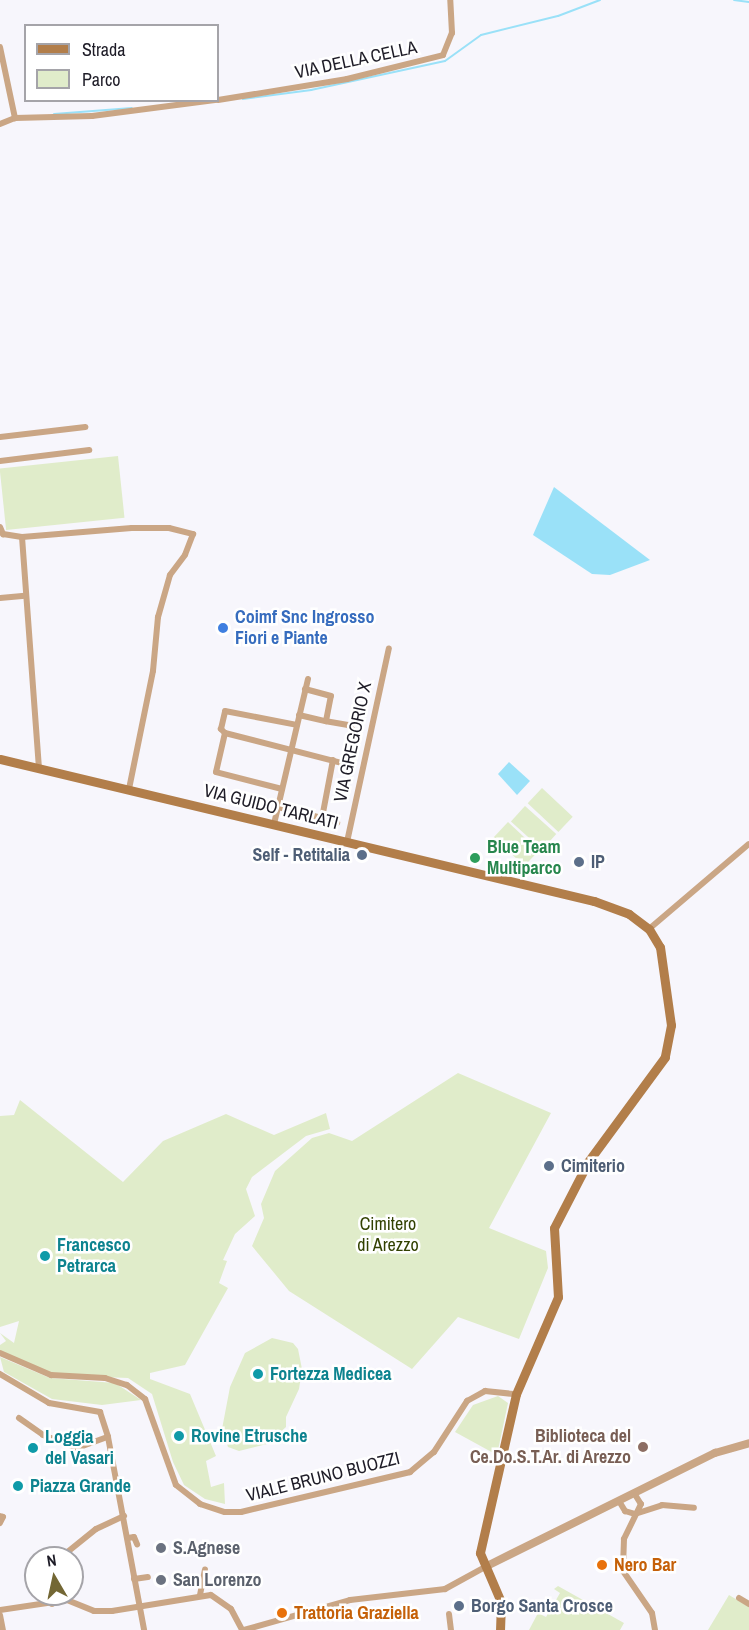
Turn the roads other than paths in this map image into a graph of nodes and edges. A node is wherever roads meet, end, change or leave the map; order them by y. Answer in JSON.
{"nodes":[{"id":1,"x":450,"y":0,"type":"edge"},
{"id":2,"x":0,"y":47,"type":"edge"},
{"id":3,"x":219,"y":100,"type":"edge"},
{"id":4,"x":200,"y":102,"type":"edge"},
{"id":5,"x":15,"y":118,"type":"junction"},
{"id":6,"x":0,"y":124,"type":"edge"},
{"id":7,"x":85,"y":427,"type":"dead end"},
{"id":8,"x":0,"y":437,"type":"edge"},
{"id":9,"x":89,"y":450,"type":"dead end"},
{"id":10,"x":0,"y":461,"type":"edge"},
{"id":11,"x":0,"y":526,"type":"edge"},
{"id":12,"x":22,"y":537,"type":"junction"},
{"id":13,"x":25,"y":596,"type":"junction"},
{"id":14,"x":0,"y":598,"type":"edge"},
{"id":15,"x":389,"y":648,"type":"dead end"},
{"id":16,"x":308,"y":679,"type":"dead end"},
{"id":17,"x":305,"y":689,"type":"junction"},
{"id":18,"x":299,"y":715,"type":"junction"},
{"id":19,"x":326,"y":721,"type":"junction"},
{"id":20,"x":297,"y":725,"type":"junction"},
{"id":21,"x":225,"y":733,"type":"junction"},
{"id":22,"x":291,"y":750,"type":"junction"},
{"id":23,"x":0,"y":759,"type":"edge"},
{"id":24,"x":333,"y":760,"type":"junction"},
{"id":25,"x":39,"y":768,"type":"junction"},
{"id":26,"x":129,"y":789,"type":"junction"},
{"id":27,"x":282,"y":789,"type":"junction"},
{"id":28,"x":278,"y":807,"type":"junction"},
{"id":29,"x":322,"y":818,"type":"junction"},
{"id":30,"x":338,"y":822,"type":"dead end"},
{"id":31,"x":274,"y":824,"type":"junction"},
{"id":32,"x":347,"y":842,"type":"junction"},
{"id":33,"x":749,"y":844,"type":"edge"},
{"id":34,"x":382,"y":850,"type":"junction"},
{"id":35,"x":416,"y":859,"type":"junction"},
{"id":36,"x":468,"y":865,"type":"junction"},
{"id":37,"x":535,"y":887,"type":"junction"},
{"id":38,"x":649,"y":929,"type":"junction"},
{"id":39,"x":0,"y":1353,"type":"edge"},
{"id":40,"x":0,"y":1374,"type":"edge"},
{"id":41,"x":516,"y":1394,"type":"junction"},
{"id":42,"x":19,"y":1419,"type":"dead end"},
{"id":43,"x":108,"y":1437,"type":"junction"},
{"id":44,"x":749,"y":1443,"type":"edge"},
{"id":45,"x":732,"y":1446,"type":"junction"},
{"id":46,"x":749,"y":1450,"type":"edge"},
{"id":47,"x":634,"y":1492,"type":"junction"},
{"id":48,"x":619,"y":1500,"type":"junction"},
{"id":49,"x":694,"y":1508,"type":"dead end"},
{"id":50,"x":635,"y":1514,"type":"junction"},
{"id":51,"x":124,"y":1516,"type":"junction"},
{"id":52,"x":128,"y":1538,"type":"junction"},
{"id":53,"x":137,"y":1544,"type":"dead end"},
{"id":54,"x":75,"y":1546,"type":"edge"},
{"id":55,"x":485,"y":1567,"type":"junction"},
{"id":56,"x":205,"y":1569,"type":"dead end"},
{"id":57,"x":148,"y":1577,"type":"dead end"},
{"id":58,"x":134,"y":1579,"type":"junction"},
{"id":59,"x":200,"y":1595,"type":"junction"},
{"id":60,"x":739,"y":1598,"type":"dead end"},
{"id":61,"x":749,"y":1604,"type":"edge"},
{"id":62,"x":140,"y":1605,"type":"junction"},
{"id":63,"x":35,"y":1606,"type":"edge"},
{"id":64,"x":82,"y":1606,"type":"edge"},
{"id":65,"x":0,"y":1610,"type":"edge"},
{"id":66,"x":448,"y":1614,"type":"dead end"},
{"id":67,"x":0,"y":1615,"type":"edge"},
{"id":68,"x":3,"y":1630,"type":"edge"},
{"id":69,"x":144,"y":1630,"type":"edge"},
{"id":70,"x":243,"y":1630,"type":"edge"},
{"id":71,"x":451,"y":1630,"type":"edge"},
{"id":72,"x":500,"y":1630,"type":"edge"},
{"id":73,"x":655,"y":1630,"type":"edge"}],
"edges":[{"from":1,"to":3,"type":"street","name":"VIA DELLA CELLA"},
{"from":2,"to":5,"type":"street"},
{"from":4,"to":5,"type":"street","name":"VIA DELLA CELLA"},
{"from":5,"to":6,"type":"street","name":"VIA DELLA CELLA"},
{"from":7,"to":8,"type":"street"},
{"from":9,"to":10,"type":"street"},
{"from":11,"to":12,"type":"street"},
{"from":12,"to":13,"type":"street"},
{"from":12,"to":26,"type":"street"},
{"from":13,"to":14,"type":"street"},
{"from":13,"to":25,"type":"street"},
{"from":15,"to":32,"type":"street","name":"VIA GREGORIO X"},
{"from":16,"to":17,"type":"street"},
{"from":17,"to":18,"type":"street"},
{"from":17,"to":19,"type":"street"},
{"from":18,"to":19,"type":"street"},
{"from":18,"to":20,"type":"street"},
{"from":19,"to":24,"type":"street"},
{"from":20,"to":21,"type":"street"},
{"from":20,"to":22,"type":"street"},
{"from":21,"to":22,"type":"street"},
{"from":21,"to":27,"type":"street"},
{"from":22,"to":24,"type":"street"},
{"from":22,"to":27,"type":"street"},
{"from":23,"to":25,"type":"main road","name":"VIA GUIDO TARLATI"},
{"from":24,"to":29,"type":"street"},
{"from":25,"to":26,"type":"main road","name":"VIA GUIDO TARLATI"},
{"from":26,"to":31,"type":"main road","name":"VIA GUIDO TARLATI"},
{"from":27,"to":28,"type":"street"},
{"from":28,"to":29,"type":"street"},
{"from":28,"to":31,"type":"street"},
{"from":29,"to":30,"type":"street"},
{"from":31,"to":32,"type":"main road","name":"VIA GUIDO TARLATI"},
{"from":32,"to":34,"type":"main road","name":"VIA GUIDO TARLATI"},
{"from":33,"to":38,"type":"street"},
{"from":34,"to":35,"type":"main road","name":"VIA GUIDO TARLATI"},
{"from":34,"to":36,"type":"main road"},
{"from":35,"to":36,"type":"main road"},
{"from":35,"to":37,"type":"main road","name":"VIA GUIDO TARLATI"},
{"from":36,"to":37,"type":"main road"},
{"from":37,"to":38,"type":"main road"},
{"from":38,"to":41,"type":"main road"},
{"from":39,"to":41,"type":"street","name":"VIALE BRUNO BUOZZI"},
{"from":40,"to":43,"type":"street"},
{"from":41,"to":55,"type":"main road"},
{"from":42,"to":43,"type":"street"},
{"from":43,"to":51,"type":"street"},
{"from":44,"to":45,"type":"street"},
{"from":45,"to":46,"type":"street"},
{"from":45,"to":47,"type":"street"},
{"from":47,"to":48,"type":"street"},
{"from":47,"to":50,"type":"street"},
{"from":48,"to":50,"type":"street"},
{"from":48,"to":55,"type":"street"},
{"from":49,"to":50,"type":"street"},
{"from":50,"to":73,"type":"street"},
{"from":51,"to":52,"type":"street"},
{"from":51,"to":54,"type":"street"},
{"from":52,"to":53,"type":"street"},
{"from":52,"to":58,"type":"street"},
{"from":55,"to":70,"type":"street"},
{"from":55,"to":72,"type":"main road"},
{"from":56,"to":59,"type":"street"},
{"from":57,"to":58,"type":"street"},
{"from":58,"to":62,"type":"street"},
{"from":59,"to":62,"type":"street"},
{"from":59,"to":70,"type":"street"},
{"from":60,"to":61,"type":"street"},
{"from":62,"to":64,"type":"street"},
{"from":62,"to":69,"type":"street"},
{"from":63,"to":65,"type":"street"},
{"from":66,"to":71,"type":"street"},
{"from":67,"to":68,"type":"street"}]}
